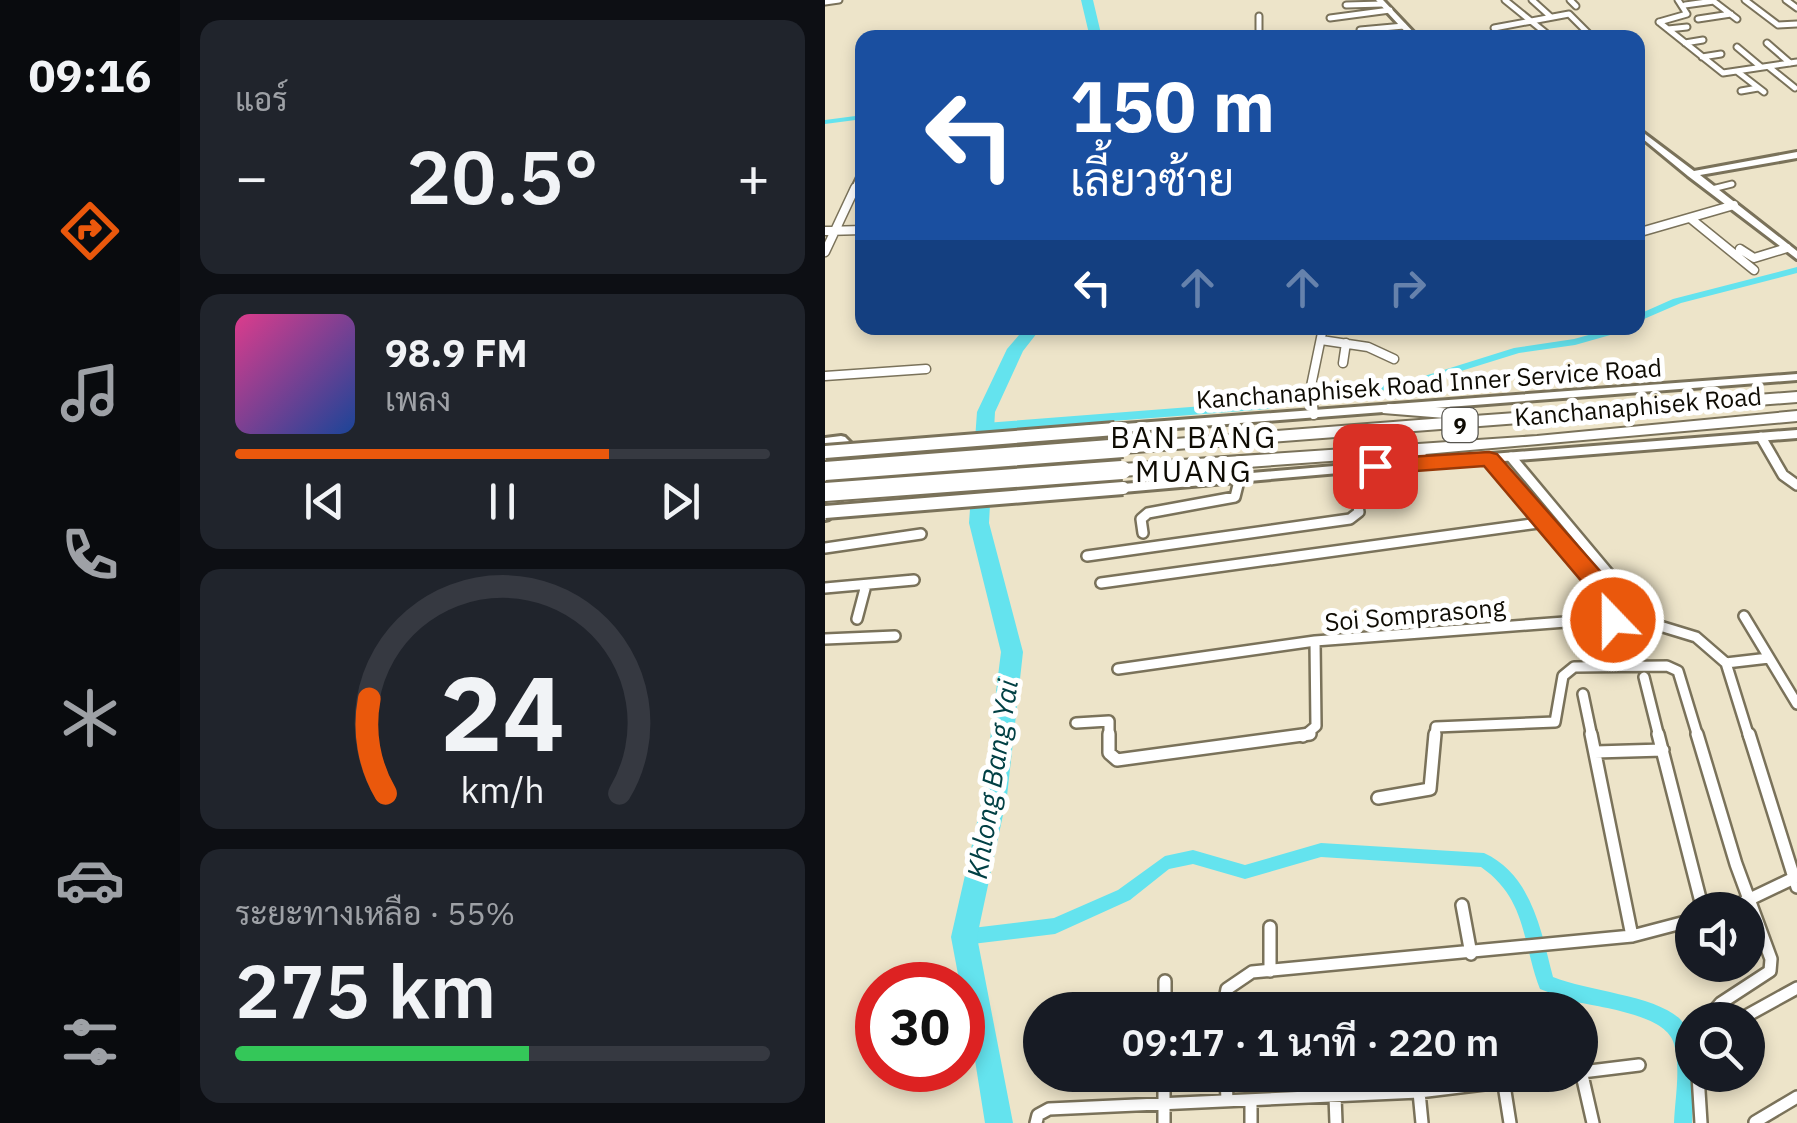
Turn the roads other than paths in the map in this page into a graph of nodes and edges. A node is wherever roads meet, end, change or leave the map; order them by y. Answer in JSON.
{"nodes":[{"id":1,"x":839,"y":0,"type":"edge"},
{"id":2,"x":1505,"y":0,"type":"edge"},
{"id":3,"x":1533,"y":0,"type":"edge"},
{"id":4,"x":1570,"y":0,"type":"edge"},
{"id":5,"x":1679,"y":0,"type":"edge"},
{"id":6,"x":1713,"y":0,"type":"edge"},
{"id":7,"x":1745,"y":0,"type":"edge"},
{"id":8,"x":1785,"y":0,"type":"edge"},
{"id":9,"x":825,"y":2,"type":"edge"},
{"id":10,"x":1385,"y":3,"type":"edge"},
{"id":11,"x":1346,"y":5,"type":"dead end"},
{"id":12,"x":1685,"y":5,"type":"junction"},
{"id":13,"x":1577,"y":6,"type":"dead end"},
{"id":14,"x":1797,"y":8,"type":"edge"},
{"id":15,"x":1259,"y":16,"type":"dead end"},
{"id":16,"x":1551,"y":17,"type":"junction"},
{"id":17,"x":1330,"y":18,"type":"dead end"},
{"id":18,"x":1697,"y":19,"type":"dead end"},
{"id":19,"x":1530,"y":21,"type":"junction"},
{"id":20,"x":1797,"y":24,"type":"edge"},
{"id":21,"x":1405,"y":26,"type":"junction"},
{"id":22,"x":1687,"y":26,"type":"dead end"},
{"id":23,"x":1259,"y":30,"type":"edge"},
{"id":24,"x":1360,"y":30,"type":"dead end"},
{"id":25,"x":1409,"y":30,"type":"edge"},
{"id":26,"x":1497,"y":30,"type":"edge"},
{"id":27,"x":1542,"y":30,"type":"edge"},
{"id":28,"x":1586,"y":30,"type":"edge"},
{"id":29,"x":1667,"y":30,"type":"junction"},
{"id":30,"x":1703,"y":40,"type":"dead end"},
{"id":31,"x":1685,"y":42,"type":"junction"},
{"id":32,"x":1767,"y":42,"type":"dead end"},
{"id":33,"x":1737,"y":47,"type":"dead end"},
{"id":34,"x":1721,"y":54,"type":"dead end"},
{"id":35,"x":1703,"y":56,"type":"junction"},
{"id":36,"x":1793,"y":62,"type":"edge"},
{"id":37,"x":1765,"y":67,"type":"junction"},
{"id":38,"x":1738,"y":72,"type":"junction"},
{"id":39,"x":1795,"y":88,"type":"edge"},
{"id":40,"x":1741,"y":92,"type":"dead end"},
{"id":41,"x":1645,"y":137,"type":"edge"},
{"id":42,"x":1797,"y":155,"type":"edge"},
{"id":43,"x":1691,"y":174,"type":"junction"},
{"id":44,"x":855,"y":184,"type":"edge"},
{"id":45,"x":1731,"y":184,"type":"dead end"},
{"id":46,"x":1712,"y":189,"type":"junction"},
{"id":47,"x":1734,"y":205,"type":"junction"},
{"id":48,"x":1689,"y":218,"type":"junction"},
{"id":49,"x":855,"y":230,"type":"edge"},
{"id":50,"x":829,"y":231,"type":"edge"},
{"id":51,"x":1645,"y":231,"type":"edge"},
{"id":52,"x":1787,"y":248,"type":"junction"},
{"id":53,"x":1729,"y":250,"type":"junction"},
{"id":54,"x":1740,"y":250,"type":"dead end"},
{"id":55,"x":825,"y":252,"type":"edge"},
{"id":56,"x":1715,"y":254,"type":"dead end"},
{"id":57,"x":1797,"y":256,"type":"edge"},
{"id":58,"x":1753,"y":270,"type":"dead end"},
{"id":59,"x":1322,"y":335,"type":"edge"},
{"id":60,"x":1321,"y":340,"type":"junction"},
{"id":61,"x":1347,"y":343,"type":"junction"},
{"id":62,"x":1394,"y":359,"type":"dead end"},
{"id":63,"x":1343,"y":363,"type":"dead end"},
{"id":64,"x":927,"y":369,"type":"dead end"},
{"id":65,"x":825,"y":376,"type":"edge"},
{"id":66,"x":1797,"y":377,"type":"edge"},
{"id":67,"x":1797,"y":396,"type":"edge"},
{"id":68,"x":1313,"y":409,"type":"junction"},
{"id":69,"x":1388,"y":410,"type":"junction"},
{"id":70,"x":1797,"y":416,"type":"edge"},
{"id":71,"x":1533,"y":420,"type":"junction"},
{"id":72,"x":1797,"y":434,"type":"edge"},
{"id":73,"x":1761,"y":437,"type":"junction"},
{"id":74,"x":1537,"y":441,"type":"junction"},
{"id":75,"x":825,"y":442,"type":"edge"},
{"id":76,"x":825,"y":452,"type":"edge"},
{"id":77,"x":1511,"y":457,"type":"junction"},
{"id":78,"x":1489,"y":459,"type":"junction"},
{"id":79,"x":1375,"y":466,"type":"junction"},
{"id":80,"x":1352,"y":468,"type":"junction"},
{"id":81,"x":825,"y":471,"type":"edge"},
{"id":82,"x":1240,"y":476,"type":"junction"},
{"id":83,"x":1797,"y":486,"type":"edge"},
{"id":84,"x":825,"y":492,"type":"edge"},
{"id":85,"x":825,"y":514,"type":"edge"},
{"id":86,"x":1546,"y":522,"type":"junction"},
{"id":87,"x":1143,"y":533,"type":"dead end"},
{"id":88,"x":921,"y":534,"type":"dead end"},
{"id":89,"x":825,"y":548,"type":"edge"},
{"id":90,"x":1087,"y":556,"type":"dead end"},
{"id":91,"x":913,"y":580,"type":"dead end"},
{"id":92,"x":1101,"y":583,"type":"dead end"},
{"id":93,"x":866,"y":584,"type":"junction"},
{"id":94,"x":825,"y":588,"type":"edge"},
{"id":95,"x":1744,"y":616,"type":"dead end"},
{"id":96,"x":857,"y":618,"type":"dead end"},
{"id":97,"x":895,"y":636,"type":"dead end"},
{"id":98,"x":825,"y":639,"type":"edge"},
{"id":99,"x":1315,"y":641,"type":"junction"},
{"id":100,"x":1769,"y":658,"type":"junction"},
{"id":101,"x":1726,"y":663,"type":"junction"},
{"id":102,"x":1118,"y":670,"type":"dead end"},
{"id":103,"x":1644,"y":677,"type":"dead end"},
{"id":104,"x":1583,"y":694,"type":"dead end"},
{"id":105,"x":1797,"y":704,"type":"edge"},
{"id":106,"x":1076,"y":722,"type":"dead end"},
{"id":107,"x":1663,"y":750,"type":"junction"},
{"id":108,"x":1595,"y":752,"type":"junction"},
{"id":109,"x":1378,"y":798,"type":"dead end"},
{"id":110,"x":1796,"y":881,"type":"edge"},
{"id":111,"x":1698,"y":892,"type":"edge"},
{"id":112,"x":1747,"y":892,"type":"edge"},
{"id":113,"x":1765,"y":895,"type":"edge"},
{"id":114,"x":1462,"y":905,"type":"dead end"},
{"id":115,"x":1675,"y":925,"type":"edge"},
{"id":116,"x":1270,"y":927,"type":"dead end"},
{"id":117,"x":1765,"y":934,"type":"edge"},
{"id":118,"x":1631,"y":936,"type":"junction"},
{"id":119,"x":1547,"y":945,"type":"joint"},
{"id":120,"x":1512,"y":950,"type":"joint"},
{"id":121,"x":1471,"y":954,"type":"junction"},
{"id":122,"x":1270,"y":971,"type":"junction"},
{"id":123,"x":1765,"y":973,"type":"edge"},
{"id":124,"x":1165,"y":982,"type":"dead end"},
{"id":125,"x":1750,"y":982,"type":"edge"},
{"id":126,"x":1797,"y":988,"type":"edge"},
{"id":127,"x":1165,"y":992,"type":"edge"},
{"id":128,"x":1226,"y":992,"type":"edge"},
{"id":129,"x":1718,"y":1002,"type":"edge"},
{"id":130,"x":1765,"y":1006,"type":"edge"},
{"id":131,"x":1639,"y":1065,"type":"dead end"},
{"id":132,"x":1598,"y":1072,"type":"edge"},
{"id":133,"x":1164,"y":1092,"type":"edge"},
{"id":134,"x":1227,"y":1092,"type":"edge"},
{"id":135,"x":1419,"y":1092,"type":"joint"},
{"id":136,"x":1505,"y":1092,"type":"edge"},
{"id":137,"x":1586,"y":1092,"type":"edge"},
{"id":138,"x":1699,"y":1092,"type":"edge"},
{"id":139,"x":1335,"y":1096,"type":"junction"},
{"id":140,"x":1797,"y":1097,"type":"edge"},
{"id":141,"x":1251,"y":1100,"type":"junction"},
{"id":142,"x":1227,"y":1101,"type":"junction"},
{"id":143,"x":1164,"y":1104,"type":"junction"},
{"id":144,"x":1755,"y":1122,"type":"edge"},
{"id":145,"x":1036,"y":1123,"type":"edge"},
{"id":146,"x":1163,"y":1123,"type":"edge"},
{"id":147,"x":1251,"y":1123,"type":"edge"},
{"id":148,"x":1336,"y":1123,"type":"edge"},
{"id":149,"x":1423,"y":1123,"type":"edge"},
{"id":150,"x":1509,"y":1123,"type":"edge"},
{"id":151,"x":1593,"y":1123,"type":"edge"},
{"id":152,"x":1701,"y":1123,"type":"edge"}],
"edges":[{"from":1,"to":9,"type":"street"},
{"from":2,"to":19,"type":"street"},
{"from":3,"to":16,"type":"street"},
{"from":4,"to":13,"type":"street"},
{"from":5,"to":12,"type":"street"},
{"from":6,"to":12,"type":"street"},
{"from":6,"to":18,"type":"street"},
{"from":7,"to":20,"type":"street"},
{"from":8,"to":14,"type":"street"},
{"from":10,"to":11,"type":"street"},
{"from":10,"to":17,"type":"street"},
{"from":10,"to":21,"type":"main road"},
{"from":12,"to":29,"type":"street"},
{"from":15,"to":23,"type":"street"},
{"from":16,"to":19,"type":"street"},
{"from":16,"to":28,"type":"street"},
{"from":19,"to":26,"type":"street"},
{"from":19,"to":27,"type":"street"},
{"from":21,"to":24,"type":"street"},
{"from":21,"to":25,"type":"main road"},
{"from":22,"to":29,"type":"street"},
{"from":29,"to":31,"type":"street"},
{"from":30,"to":31,"type":"street"},
{"from":31,"to":35,"type":"street"},
{"from":32,"to":36,"type":"street"},
{"from":33,"to":37,"type":"street"},
{"from":34,"to":35,"type":"street"},
{"from":35,"to":38,"type":"street"},
{"from":36,"to":37,"type":"street"},
{"from":37,"to":38,"type":"street"},
{"from":37,"to":39,"type":"street"},
{"from":38,"to":40,"type":"street"},
{"from":41,"to":43,"type":"main road"},
{"from":42,"to":43,"type":"main road"},
{"from":43,"to":46,"type":"main road"},
{"from":44,"to":50,"type":"street"},
{"from":45,"to":46,"type":"street"},
{"from":46,"to":47,"type":"main road"},
{"from":47,"to":48,"type":"street"},
{"from":47,"to":52,"type":"main road"},
{"from":48,"to":51,"type":"street"},
{"from":48,"to":53,"type":"street"},
{"from":49,"to":50,"type":"street"},
{"from":50,"to":55,"type":"street"},
{"from":52,"to":54,"type":"street"},
{"from":52,"to":57,"type":"main road"},
{"from":53,"to":56,"type":"street"},
{"from":53,"to":58,"type":"street"},
{"from":59,"to":60,"type":"street"},
{"from":60,"to":61,"type":"street"},
{"from":60,"to":68,"type":"street"},
{"from":61,"to":62,"type":"street"},
{"from":61,"to":63,"type":"street"},
{"from":64,"to":65,"type":"street"},
{"from":66,"to":69,"type":"main road","name":"Kanchanaphisek Road Inner Service Road"},
{"from":67,"to":71,"type":"highway","name":"Kanchanaphisek Road","number":"9"},
{"from":68,"to":69,"type":"main road","name":"Kanchanaphisek Road Inner Service Road"},
{"from":68,"to":76,"type":"main road","name":"Kanchanaphisek Road Inner Service Road","bridge":true},
{"from":69,"to":71,"type":"highway"},
{"from":70,"to":74,"type":"highway","name":"Kanchanaphisek Road","number":"9"},
{"from":71,"to":81,"type":"highway","name":"Kanchanaphisek Road","number":"9","bridge":true},
{"from":72,"to":73,"type":"main road"},
{"from":73,"to":77,"type":"main road"},
{"from":73,"to":83,"type":"street"},
{"from":74,"to":79,"type":"highway"},
{"from":74,"to":84,"type":"highway","name":"Kanchanaphisek Road","number":"9","bridge":true},
{"from":75,"to":85,"type":"main road"},
{"from":77,"to":78,"type":"main road"},
{"from":77,"to":101,"type":"street"},
{"from":78,"to":79,"type":"main road"},
{"from":78,"to":86,"type":"street","name":"Soi Somprasong"},
{"from":79,"to":80,"type":"main road"},
{"from":80,"to":82,"type":"main road"},
{"from":80,"to":90,"type":"street"},
{"from":82,"to":85,"type":"main road","bridge":true},
{"from":82,"to":87,"type":"street"},
{"from":86,"to":92,"type":"street"},
{"from":86,"to":99,"type":"street","name":"Soi Somprasong"},
{"from":88,"to":89,"type":"street"},
{"from":91,"to":93,"type":"street"},
{"from":93,"to":94,"type":"street"},
{"from":93,"to":96,"type":"street"},
{"from":95,"to":100,"type":"street"},
{"from":97,"to":98,"type":"street"},
{"from":99,"to":102,"type":"street"},
{"from":99,"to":106,"type":"street","name":"Soi Somprasong"},
{"from":100,"to":101,"type":"street"},
{"from":100,"to":105,"type":"street"},
{"from":101,"to":110,"type":"street"},
{"from":103,"to":107,"type":"street"},
{"from":104,"to":108,"type":"street"},
{"from":107,"to":108,"type":"street"},
{"from":107,"to":111,"type":"street"},
{"from":108,"to":118,"type":"street"},
{"from":109,"to":112,"type":"street"},
{"from":110,"to":113,"type":"street"},
{"from":114,"to":121,"type":"street"},
{"from":115,"to":118,"type":"street"},
{"from":116,"to":122,"type":"street"},
{"from":117,"to":123,"type":"street"},
{"from":118,"to":119,"type":"street"},
{"from":119,"to":120,"type":"street"},
{"from":120,"to":121,"type":"street"},
{"from":121,"to":122,"type":"street"},
{"from":122,"to":128,"type":"street"},
{"from":124,"to":127,"type":"street"},
{"from":125,"to":129,"type":"street"},
{"from":126,"to":130,"type":"street"},
{"from":131,"to":132,"type":"street"},
{"from":133,"to":143,"type":"street"},
{"from":134,"to":142,"type":"street"},
{"from":135,"to":139,"type":"street"},
{"from":135,"to":149,"type":"street"},
{"from":136,"to":150,"type":"street"},
{"from":137,"to":151,"type":"street"},
{"from":138,"to":152,"type":"street"},
{"from":139,"to":141,"type":"street"},
{"from":139,"to":148,"type":"street"},
{"from":140,"to":144,"type":"street"},
{"from":141,"to":142,"type":"street"},
{"from":141,"to":147,"type":"street"},
{"from":142,"to":143,"type":"street"},
{"from":143,"to":145,"type":"street"},
{"from":143,"to":146,"type":"street"}]}
